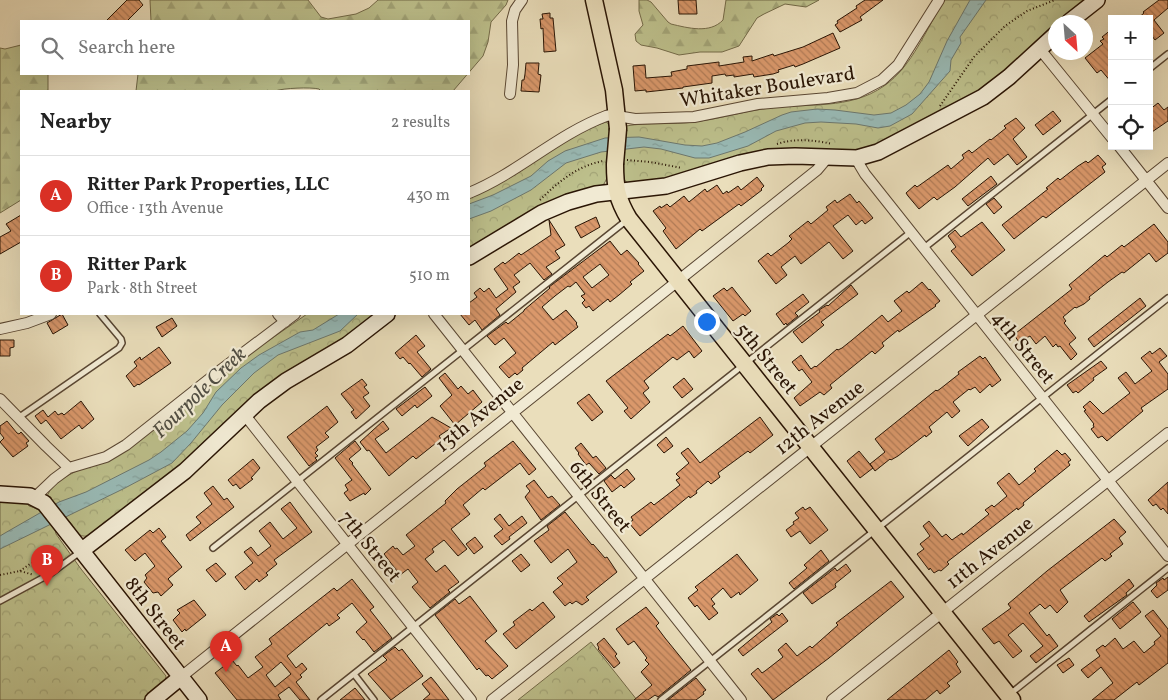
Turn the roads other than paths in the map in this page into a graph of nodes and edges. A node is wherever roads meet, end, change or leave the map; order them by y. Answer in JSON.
{"nodes":[{"id":1,"x":522,"y":0,"type":"edge"},
{"id":2,"x":594,"y":0,"type":"edge"},
{"id":3,"x":939,"y":0,"type":"edge"},
{"id":4,"x":1097,"y":0,"type":"edge"},
{"id":5,"x":1078,"y":15,"type":"edge"},
{"id":6,"x":1048,"y":41,"type":"edge"},
{"id":7,"x":1039,"y":48,"type":"junction"},
{"id":8,"x":1168,"y":54,"type":"edge"},
{"id":9,"x":1153,"y":66,"type":"edge"},
{"id":10,"x":510,"y":94,"type":"dead end"},
{"id":11,"x":1108,"y":102,"type":"edge"},
{"id":12,"x":1093,"y":114,"type":"junction"},
{"id":13,"x":617,"y":123,"type":"junction"},
{"id":14,"x":1108,"y":133,"type":"edge"},
{"id":15,"x":1122,"y":150,"type":"edge"},
{"id":16,"x":831,"y":151,"type":"junction"},
{"id":17,"x":857,"y":158,"type":"junction"},
{"id":18,"x":1168,"y":162,"type":"edge"},
{"id":19,"x":1146,"y":180,"type":"junction"},
{"id":20,"x":616,"y":192,"type":"junction"},
{"id":21,"x":470,"y":193,"type":"edge"},
{"id":22,"x":1168,"y":208,"type":"edge"},
{"id":23,"x":629,"y":219,"type":"junction"},
{"id":24,"x":910,"y":232,"type":"junction"},
{"id":25,"x":924,"y":249,"type":"junction"},
{"id":26,"x":470,"y":257,"type":"edge"},
{"id":27,"x":678,"y":281,"type":"junction"},
{"id":28,"x":1168,"y":298,"type":"edge"},
{"id":29,"x":48,"y":315,"type":"edge"},
{"id":30,"x":101,"y":315,"type":"edge"},
{"id":31,"x":386,"y":315,"type":"edge"},
{"id":32,"x":435,"y":315,"type":"edge"},
{"id":33,"x":976,"y":315,"type":"junction"},
{"id":34,"x":282,"y":318,"type":"edge"},
{"id":35,"x":0,"y":329,"type":"edge"},
{"id":36,"x":463,"y":350,"type":"junction"},
{"id":37,"x":744,"y":364,"type":"junction"},
{"id":38,"x":1042,"y":398,"type":"junction"},
{"id":39,"x":0,"y":399,"type":"edge"},
{"id":40,"x":512,"y":412,"type":"junction"},
{"id":41,"x":244,"y":414,"type":"junction"},
{"id":42,"x":18,"y":418,"type":"junction"},
{"id":43,"x":1168,"y":433,"type":"edge"},
{"id":44,"x":810,"y":446,"type":"junction"},
{"id":45,"x":70,"y":468,"type":"junction"},
{"id":46,"x":1108,"y":480,"type":"junction"},
{"id":47,"x":298,"y":482,"type":"junction"},
{"id":48,"x":0,"y":494,"type":"edge"},
{"id":49,"x":578,"y":495,"type":"junction"},
{"id":50,"x":38,"y":499,"type":"junction"},
{"id":51,"x":876,"y":529,"type":"junction"},
{"id":52,"x":347,"y":544,"type":"junction"},
{"id":53,"x":213,"y":548,"type":"dead end"},
{"id":54,"x":81,"y":551,"type":"junction"},
{"id":55,"x":1168,"y":556,"type":"edge"},
{"id":56,"x":1168,"y":568,"type":"edge"},
{"id":57,"x":644,"y":578,"type":"junction"},
{"id":58,"x":0,"y":601,"type":"edge"},
{"id":59,"x":942,"y":612,"type":"junction"},
{"id":60,"x":413,"y":627,"type":"junction"},
{"id":61,"x":710,"y":661,"type":"junction"},
{"id":62,"x":354,"y":674,"type":"junction"},
{"id":63,"x":181,"y":677,"type":"junction"},
{"id":64,"x":1007,"y":698,"type":"edge"},
{"id":65,"x":153,"y":700,"type":"edge"},
{"id":66,"x":200,"y":700,"type":"edge"},
{"id":67,"x":321,"y":700,"type":"edge"},
{"id":68,"x":374,"y":700,"type":"edge"},
{"id":69,"x":471,"y":700,"type":"edge"},
{"id":70,"x":492,"y":700,"type":"edge"},
{"id":71,"x":661,"y":700,"type":"edge"},
{"id":72,"x":741,"y":700,"type":"edge"},
{"id":73,"x":832,"y":700,"type":"edge"}],
"edges":[{"from":1,"to":10,"type":"street"},
{"from":2,"to":13,"type":"main road","name":"5th Street"},
{"from":3,"to":13,"type":"street","name":"Whitaker Boulevard"},
{"from":4,"to":5,"type":"street"},
{"from":6,"to":7,"type":"street"},
{"from":7,"to":12,"type":"street"},
{"from":7,"to":17,"type":"street"},
{"from":8,"to":9,"type":"lane"},
{"from":11,"to":12,"type":"lane"},
{"from":12,"to":14,"type":"street"},
{"from":12,"to":25,"type":"lane"},
{"from":13,"to":20,"type":"main road","name":"5th Street","bridge":true},
{"from":13,"to":21,"type":"street"},
{"from":15,"to":19,"type":"street"},
{"from":16,"to":17,"type":"street"},
{"from":16,"to":20,"type":"street"},
{"from":16,"to":27,"type":"street","name":"13th Avenue"},
{"from":17,"to":24,"type":"street","name":"4th Street"},
{"from":18,"to":19,"type":"street","name":"12th Avenue"},
{"from":19,"to":22,"type":"street"},
{"from":19,"to":33,"type":"street","name":"12th Avenue"},
{"from":20,"to":23,"type":"main road","name":"5th Street"},
{"from":20,"to":26,"type":"street"},
{"from":23,"to":27,"type":"main road","name":"5th Street"},
{"from":23,"to":36,"type":"lane"},
{"from":24,"to":25,"type":"street","name":"4th Street"},
{"from":24,"to":37,"type":"lane"},
{"from":25,"to":33,"type":"street","name":"4th Street"},
{"from":27,"to":37,"type":"main road","name":"5th Street"},
{"from":27,"to":40,"type":"street","name":"13th Avenue"},
{"from":28,"to":38,"type":"lane"},
{"from":29,"to":35,"type":"street"},
{"from":30,"to":42,"type":"lane"},
{"from":31,"to":41,"type":"street"},
{"from":32,"to":36,"type":"street","name":"6th Street"},
{"from":33,"to":38,"type":"street","name":"4th Street"},
{"from":33,"to":44,"type":"street","name":"12th Avenue"},
{"from":34,"to":45,"type":"street"},
{"from":36,"to":40,"type":"street","name":"6th Street"},
{"from":36,"to":47,"type":"lane"},
{"from":37,"to":44,"type":"main road","name":"5th Street"},
{"from":37,"to":49,"type":"lane"},
{"from":38,"to":46,"type":"street","name":"4th Street"},
{"from":38,"to":51,"type":"lane"},
{"from":39,"to":42,"type":"street"},
{"from":40,"to":49,"type":"street","name":"6th Street"},
{"from":40,"to":52,"type":"street","name":"13th Avenue"},
{"from":41,"to":47,"type":"street","name":"7th Street"},
{"from":41,"to":54,"type":"street"},
{"from":42,"to":45,"type":"street"},
{"from":43,"to":46,"type":"street","name":"11th Avenue"},
{"from":44,"to":51,"type":"main road","name":"5th Street"},
{"from":44,"to":57,"type":"street","name":"12th Avenue"},
{"from":45,"to":50,"type":"street"},
{"from":46,"to":55,"type":"street","name":"4th Street"},
{"from":46,"to":59,"type":"street","name":"11th Avenue"},
{"from":47,"to":52,"type":"street","name":"7th Street"},
{"from":47,"to":53,"type":"lane"},
{"from":48,"to":50,"type":"street"},
{"from":49,"to":57,"type":"street","name":"6th Street"},
{"from":49,"to":60,"type":"lane"},
{"from":50,"to":54,"type":"street","name":"8th Street"},
{"from":51,"to":59,"type":"main road","name":"5th Street"},
{"from":51,"to":61,"type":"lane"},
{"from":52,"to":60,"type":"street","name":"7th Street"},
{"from":52,"to":63,"type":"street","name":"13th Avenue"},
{"from":54,"to":58,"type":"lane"},
{"from":54,"to":63,"type":"street","name":"8th Street"},
{"from":56,"to":64,"type":"lane"},
{"from":57,"to":61,"type":"street","name":"6th Street"},
{"from":57,"to":70,"type":"street","name":"12th Avenue"},
{"from":59,"to":64,"type":"main road","name":"5th Street"},
{"from":59,"to":73,"type":"street","name":"11th Avenue"},
{"from":60,"to":62,"type":"lane"},
{"from":60,"to":69,"type":"street","name":"7th Street"},
{"from":61,"to":71,"type":"lane"},
{"from":61,"to":72,"type":"street","name":"6th Street"},
{"from":62,"to":67,"type":"lane"},
{"from":62,"to":68,"type":"lane"},
{"from":63,"to":65,"type":"street","name":"13th Avenue"},
{"from":63,"to":66,"type":"street","name":"8th Street"}]}
